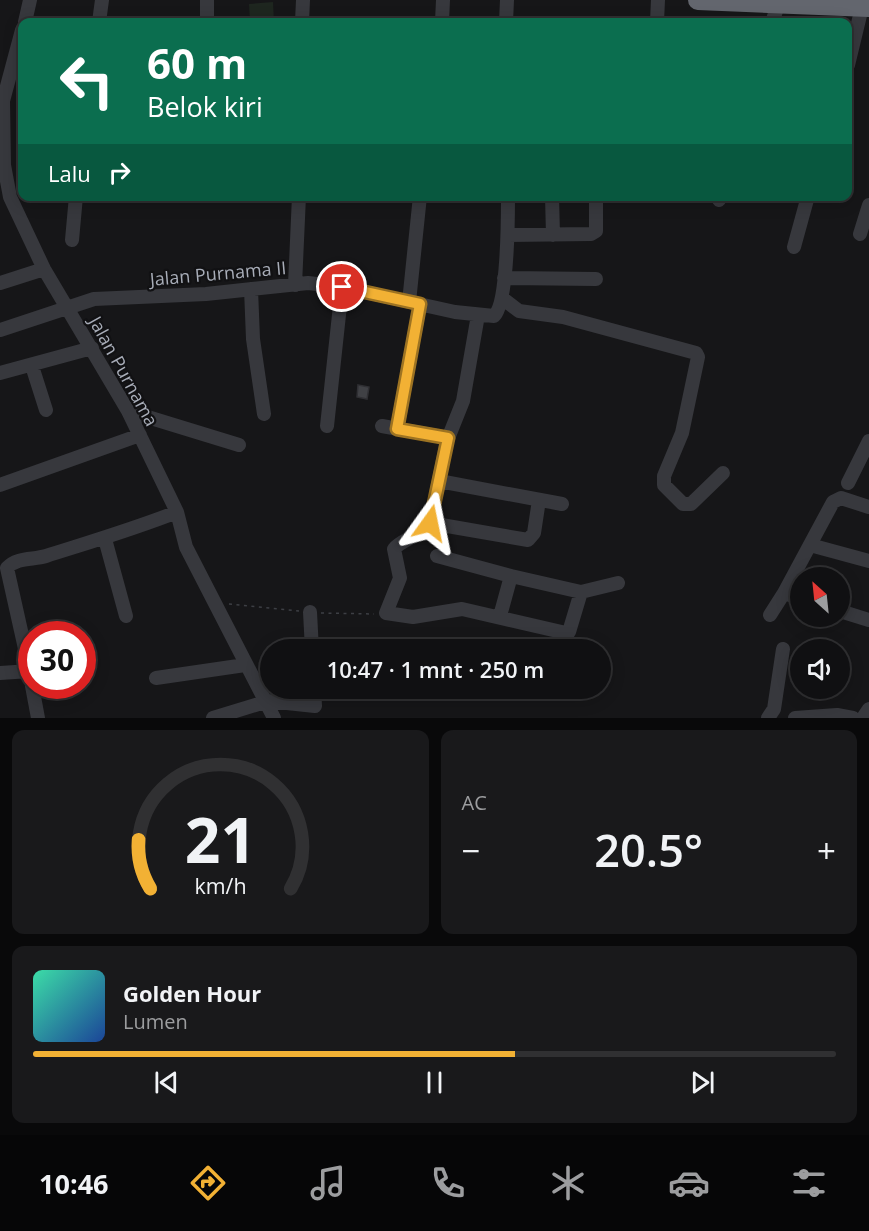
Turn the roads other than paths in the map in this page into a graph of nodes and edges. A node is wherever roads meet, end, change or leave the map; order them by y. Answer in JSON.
{"nodes":[{"id":1,"x":30,"y":0,"type":"edge"},
{"id":2,"x":102,"y":0,"type":"edge"},
{"id":3,"x":207,"y":0,"type":"edge"},
{"id":4,"x":303,"y":0,"type":"edge"},
{"id":5,"x":443,"y":0,"type":"edge"},
{"id":6,"x":507,"y":0,"type":"edge"},
{"id":7,"x":658,"y":0,"type":"edge"},
{"id":8,"x":698,"y":0,"type":"edge"},
{"id":9,"x":775,"y":7,"type":"edge"},
{"id":10,"x":866,"y":7,"type":"edge"},
{"id":11,"x":26,"y":18,"type":"edge"},
{"id":12,"x":100,"y":18,"type":"edge"},
{"id":13,"x":207,"y":18,"type":"edge"},
{"id":14,"x":302,"y":18,"type":"edge"},
{"id":15,"x":442,"y":18,"type":"edge"},
{"id":16,"x":506,"y":18,"type":"edge"},
{"id":17,"x":657,"y":18,"type":"edge"},
{"id":18,"x":18,"y":43,"type":"edge"},
{"id":19,"x":852,"y":52,"type":"edge"},
{"id":20,"x":1,"y":100,"type":"edge"},
{"id":21,"x":76,"y":201,"type":"edge"},
{"id":22,"x":299,"y":201,"type":"edge"},
{"id":23,"x":420,"y":201,"type":"edge"},
{"id":24,"x":508,"y":201,"type":"edge"},
{"id":25,"x":552,"y":201,"type":"edge"},
{"id":26,"x":596,"y":201,"type":"edge"},
{"id":27,"x":807,"y":201,"type":"edge"},
{"id":28,"x":869,"y":205,"type":"edge"},
{"id":29,"x":860,"y":234,"type":"dead end"},
{"id":30,"x":508,"y":235,"type":"junction"},
{"id":31,"x":553,"y":235,"type":"junction"},
{"id":32,"x":72,"y":240,"type":"dead end"},
{"id":33,"x":794,"y":247,"type":"dead end"},
{"id":34,"x":44,"y":270,"type":"junction"},
{"id":35,"x":504,"y":278,"type":"junction"},
{"id":36,"x":596,"y":279,"type":"dead end"},
{"id":37,"x":0,"y":283,"type":"edge"},
{"id":38,"x":295,"y":285,"type":"junction"},
{"id":39,"x":342,"y":287,"type":"junction"},
{"id":40,"x":251,"y":289,"type":"junction"},
{"id":41,"x":502,"y":298,"type":"junction"},
{"id":42,"x":414,"y":303,"type":"junction"},
{"id":43,"x":67,"y":307,"type":"junction"},
{"id":44,"x":478,"y":315,"type":"junction"},
{"id":45,"x":0,"y":330,"type":"edge"},
{"id":46,"x":92,"y":348,"type":"junction"},
{"id":47,"x":32,"y":366,"type":"junction"},
{"id":48,"x":0,"y":373,"type":"edge"},
{"id":49,"x":46,"y":410,"type":"dead end"},
{"id":50,"x":128,"y":411,"type":"junction"},
{"id":51,"x":264,"y":414,"type":"dead end"},
{"id":52,"x":327,"y":426,"type":"dead end"},
{"id":53,"x":382,"y":426,"type":"dead end"},
{"id":54,"x":397,"y":429,"type":"junction"},
{"id":55,"x":140,"y":435,"type":"junction"},
{"id":56,"x":448,"y":438,"type":"junction"},
{"id":57,"x":869,"y":441,"type":"edge"},
{"id":58,"x":239,"y":445,"type":"dead end"},
{"id":59,"x":723,"y":474,"type":"dead end"},
{"id":60,"x":439,"y":481,"type":"junction"},
{"id":61,"x":848,"y":483,"type":"dead end"},
{"id":62,"x":0,"y":484,"type":"edge"},
{"id":63,"x":539,"y":500,"type":"junction"},
{"id":64,"x":562,"y":504,"type":"dead end"},
{"id":65,"x":869,"y":507,"type":"edge"},
{"id":66,"x":177,"y":512,"type":"junction"},
{"id":67,"x":430,"y":523,"type":"junction"},
{"id":68,"x":105,"y":539,"type":"junction"},
{"id":69,"x":810,"y":545,"type":"junction"},
{"id":70,"x":436,"y":556,"type":"dead end"},
{"id":71,"x":869,"y":561,"type":"edge"},
{"id":72,"x":511,"y":576,"type":"junction"},
{"id":73,"x":618,"y":583,"type":"dead end"},
{"id":74,"x":581,"y":592,"type":"junction"},
{"id":75,"x":784,"y":593,"type":"junction"},
{"id":76,"x":790,"y":595,"type":"edge"},
{"id":77,"x":310,"y":612,"type":"dead end"},
{"id":78,"x":850,"y":614,"type":"edge"},
{"id":79,"x":770,"y":615,"type":"dead end"},
{"id":80,"x":126,"y":616,"type":"dead end"},
{"id":81,"x":500,"y":616,"type":"junction"},
{"id":82,"x":869,"y":620,"type":"edge"},
{"id":83,"x":19,"y":621,"type":"edge"},
{"id":84,"x":311,"y":639,"type":"edge"},
{"id":85,"x":783,"y":649,"type":"dead end"},
{"id":86,"x":245,"y":665,"type":"junction"},
{"id":87,"x":0,"y":673,"type":"edge"},
{"id":88,"x":18,"y":674,"type":"edge"},
{"id":89,"x":156,"y":678,"type":"dead end"},
{"id":90,"x":34,"y":699,"type":"edge"},
{"id":91,"x":315,"y":699,"type":"edge"},
{"id":92,"x":265,"y":702,"type":"junction"},
{"id":93,"x":869,"y":709,"type":"edge"},
{"id":94,"x":775,"y":715,"type":"edge"},
{"id":95,"x":38,"y":718,"type":"edge"},
{"id":96,"x":213,"y":718,"type":"edge"},
{"id":97,"x":274,"y":718,"type":"edge"},
{"id":98,"x":795,"y":718,"type":"edge"},
{"id":99,"x":853,"y":718,"type":"edge"},
{"id":100,"x":863,"y":718,"type":"edge"}],
"edges":[{"from":1,"to":11,"type":"street"},
{"from":2,"to":12,"type":"street"},
{"from":3,"to":13,"type":"street"},
{"from":4,"to":14,"type":"street"},
{"from":5,"to":15,"type":"street"},
{"from":6,"to":16,"type":"street"},
{"from":7,"to":17,"type":"street"},
{"from":8,"to":9,"type":"highway"},
{"from":9,"to":10,"type":"highway"},
{"from":10,"to":19,"type":"street"},
{"from":18,"to":20,"type":"street","name":"Jalan Purnama"},
{"from":20,"to":34,"type":"street","name":"Jalan Purnama"},
{"from":21,"to":32,"type":"street"},
{"from":22,"to":38,"type":"street"},
{"from":23,"to":42,"type":"street"},
{"from":24,"to":30,"type":"street"},
{"from":25,"to":31,"type":"street"},
{"from":26,"to":31,"type":"street"},
{"from":27,"to":33,"type":"street"},
{"from":28,"to":29,"type":"street"},
{"from":30,"to":31,"type":"street"},
{"from":30,"to":35,"type":"street"},
{"from":34,"to":37,"type":"street"},
{"from":34,"to":43,"type":"street","name":"Jalan Purnama"},
{"from":35,"to":36,"type":"street"},
{"from":35,"to":41,"type":"street"},
{"from":38,"to":39,"type":"street","name":"Jalan Purnama II"},
{"from":38,"to":40,"type":"street","name":"Jalan Purnama II"},
{"from":39,"to":42,"type":"street","name":"Jalan Purnama II"},
{"from":39,"to":52,"type":"street"},
{"from":40,"to":43,"type":"street","name":"Jalan Purnama II"},
{"from":40,"to":51,"type":"street"},
{"from":41,"to":44,"type":"street"},
{"from":41,"to":59,"type":"street"},
{"from":42,"to":44,"type":"street","name":"Jalan Purnama II"},
{"from":42,"to":54,"type":"street"},
{"from":43,"to":45,"type":"street","name":"Jalan Purnama II"},
{"from":43,"to":46,"type":"street","name":"Jalan Purnama"},
{"from":44,"to":56,"type":"street"},
{"from":46,"to":47,"type":"street"},
{"from":46,"to":50,"type":"street","name":"Jalan Purnama"},
{"from":47,"to":48,"type":"street"},
{"from":47,"to":49,"type":"street"},
{"from":50,"to":55,"type":"street","name":"Jalan Purnama"},
{"from":50,"to":58,"type":"street"},
{"from":53,"to":54,"type":"street"},
{"from":54,"to":56,"type":"street"},
{"from":55,"to":62,"type":"street"},
{"from":55,"to":66,"type":"street","name":"Jalan Purnama"},
{"from":56,"to":60,"type":"street"},
{"from":57,"to":61,"type":"street"},
{"from":60,"to":63,"type":"street"},
{"from":60,"to":67,"type":"street"},
{"from":63,"to":64,"type":"street"},
{"from":63,"to":67,"type":"street"},
{"from":65,"to":69,"type":"street"},
{"from":66,"to":68,"type":"street"},
{"from":66,"to":86,"type":"street","name":"Jalan Purnama"},
{"from":67,"to":81,"type":"street"},
{"from":68,"to":80,"type":"street"},
{"from":68,"to":83,"type":"street"},
{"from":69,"to":71,"type":"street"},
{"from":69,"to":75,"type":"street"},
{"from":70,"to":72,"type":"street"},
{"from":72,"to":74,"type":"street"},
{"from":72,"to":81,"type":"street"},
{"from":73,"to":74,"type":"street"},
{"from":74,"to":81,"type":"street"},
{"from":75,"to":76,"type":"street"},
{"from":75,"to":79,"type":"street"},
{"from":77,"to":84,"type":"street"},
{"from":78,"to":82,"type":"street"},
{"from":85,"to":94,"type":"street"},
{"from":86,"to":89,"type":"street"},
{"from":86,"to":92,"type":"street","name":"Jalan Purnama"},
{"from":87,"to":88,"type":"street"},
{"from":90,"to":95,"type":"street"},
{"from":91,"to":92,"type":"street"},
{"from":92,"to":96,"type":"street"},
{"from":92,"to":97,"type":"street","name":"Jalan Purnama"},
{"from":93,"to":100,"type":"street"},
{"from":98,"to":99,"type":"street"}]}
